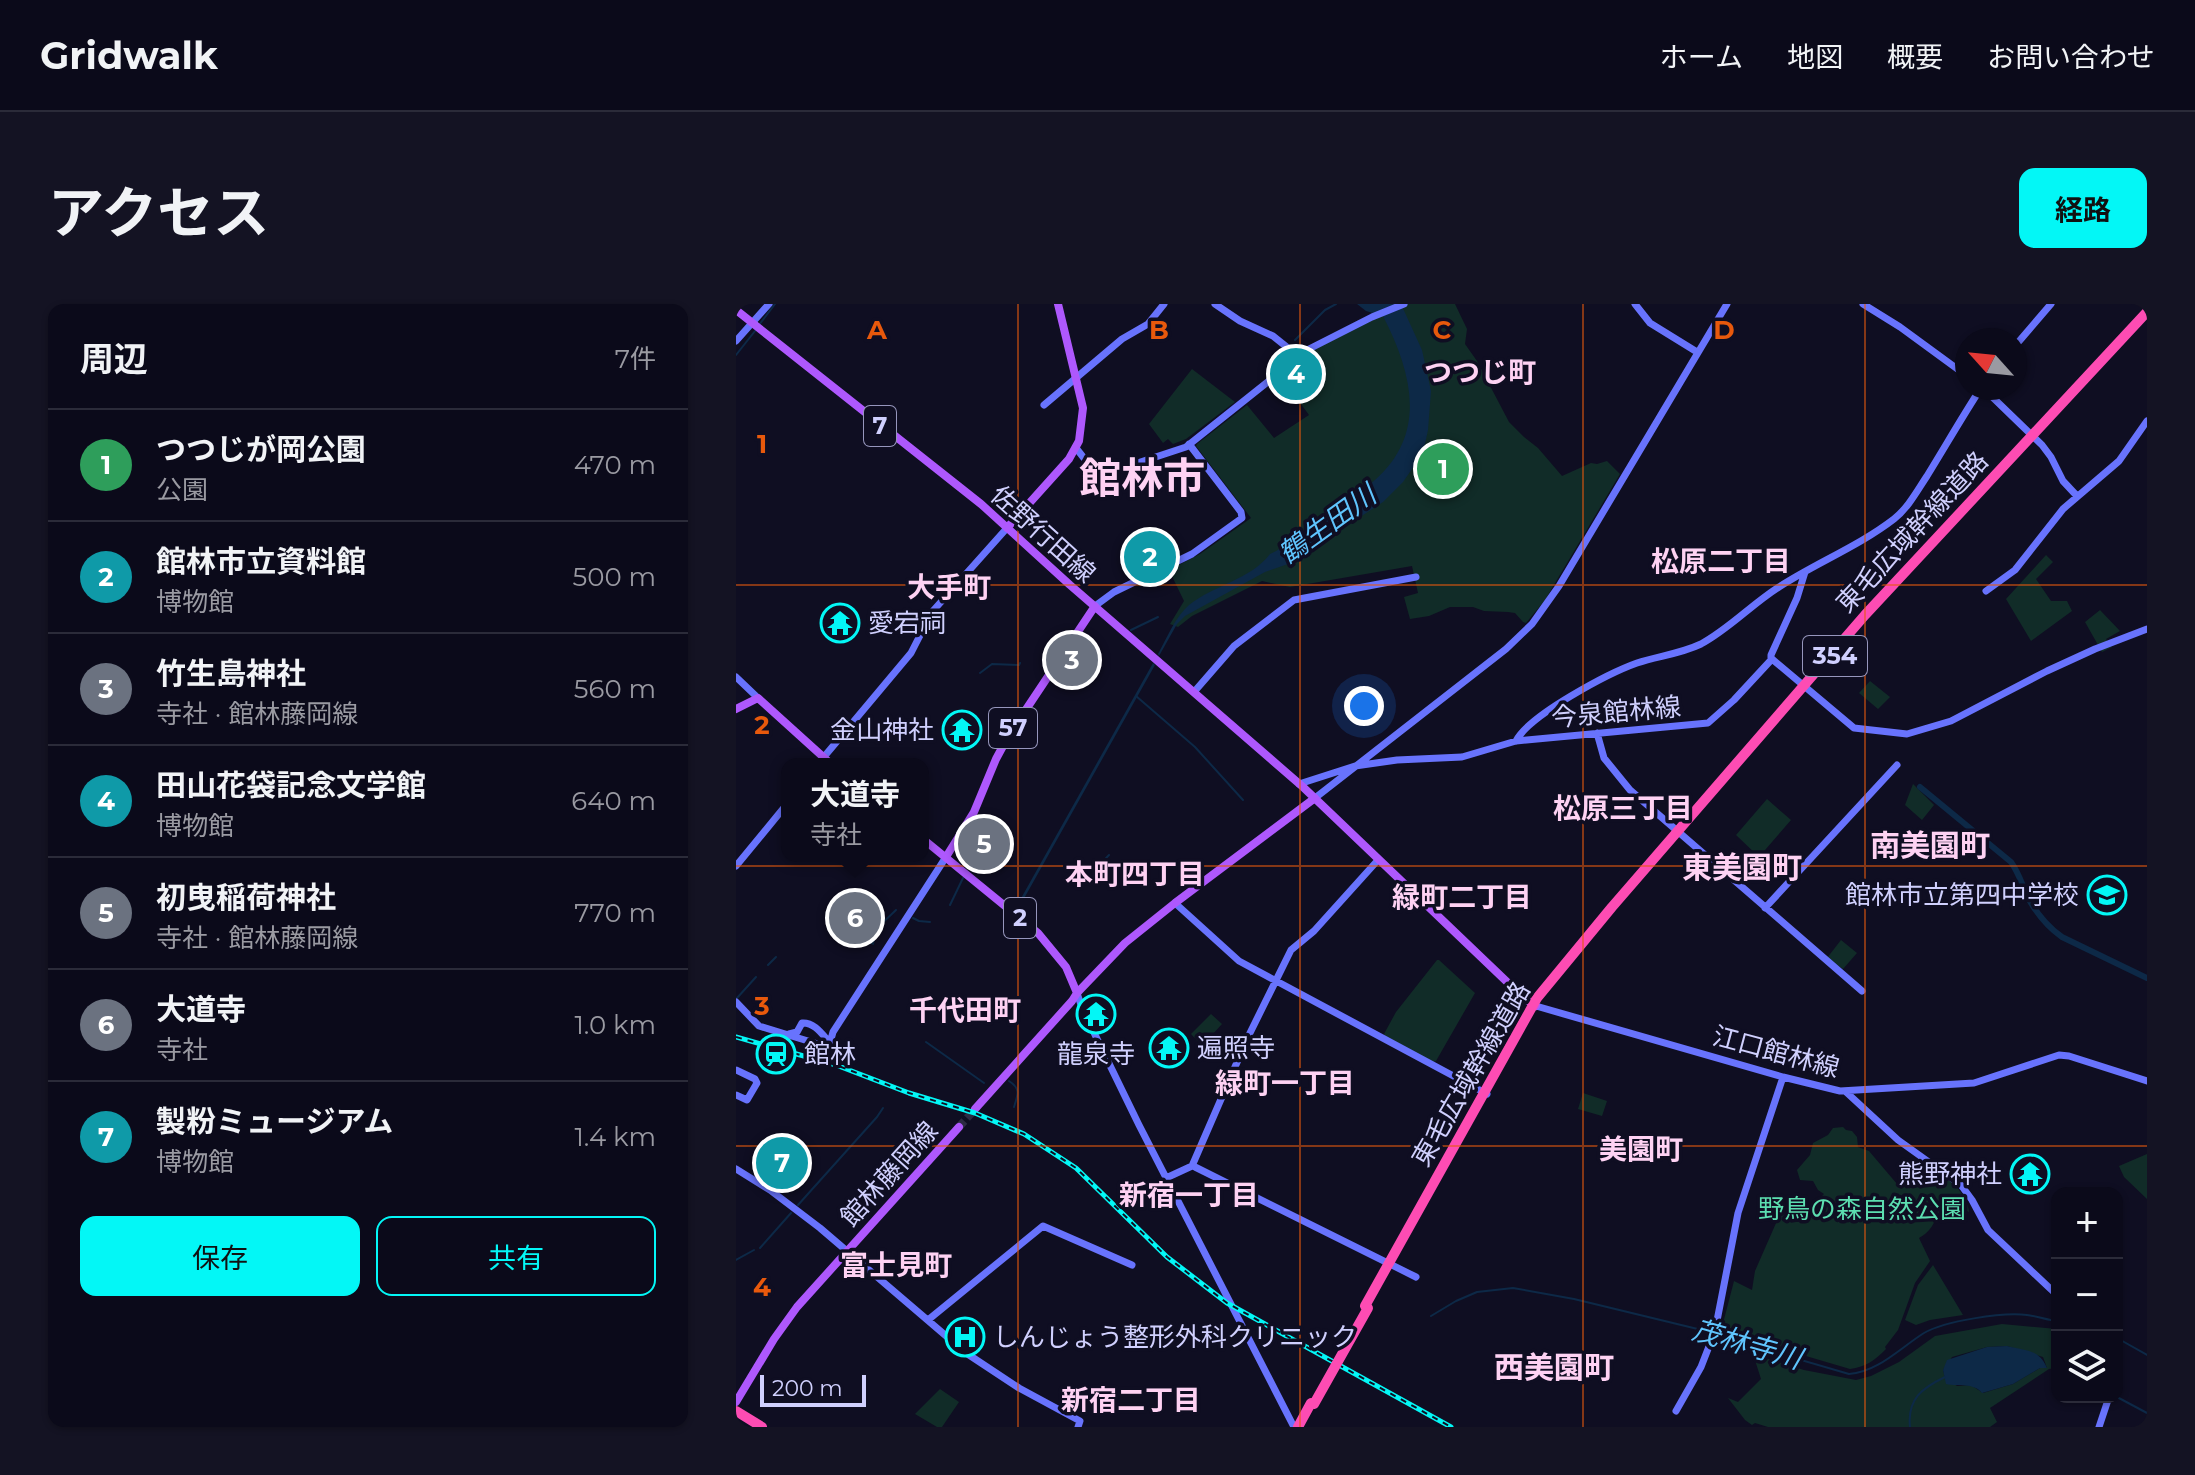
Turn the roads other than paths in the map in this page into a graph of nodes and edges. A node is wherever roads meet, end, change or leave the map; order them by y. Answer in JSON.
{"nodes":[{"id":1,"x":769,"y":304,"type":"edge"},
{"id":2,"x":1058,"y":304,"type":"edge"},
{"id":3,"x":1164,"y":304,"type":"edge"},
{"id":4,"x":1215,"y":304,"type":"edge"},
{"id":5,"x":1404,"y":304,"type":"edge"},
{"id":6,"x":1635,"y":304,"type":"edge"},
{"id":7,"x":1727,"y":304,"type":"edge"},
{"id":8,"x":1863,"y":304,"type":"edge"},
{"id":9,"x":2051,"y":304,"type":"edge"},
{"id":10,"x":736,"y":310,"type":"edge"},
{"id":11,"x":2147,"y":315,"type":"edge"},
{"id":12,"x":753,"y":323,"type":"junction"},
{"id":13,"x":2027,"y":332,"type":"edge"},
{"id":14,"x":736,"y":341,"type":"edge"},
{"id":15,"x":1697,"y":352,"type":"junction"},
{"id":16,"x":1298,"y":356,"type":"junction"},
{"id":17,"x":1955,"y":367,"type":"edge"},
{"id":18,"x":1076,"y":378,"type":"junction"},
{"id":19,"x":1974,"y":400,"type":"edge"},
{"id":20,"x":1995,"y":400,"type":"edge"},
{"id":21,"x":1044,"y":405,"type":"dead end"},
{"id":22,"x":2147,"y":421,"type":"edge"},
{"id":23,"x":2034,"y":436,"type":"junction"},
{"id":24,"x":1189,"y":444,"type":"junction"},
{"id":25,"x":1076,"y":448,"type":"junction"},
{"id":26,"x":2077,"y":496,"type":"junction"},
{"id":27,"x":1007,"y":528,"type":"junction"},
{"id":28,"x":1805,"y":572,"type":"junction"},
{"id":29,"x":1416,"y":577,"type":"dead end"},
{"id":30,"x":1986,"y":591,"type":"dead end"},
{"id":31,"x":1095,"y":606,"type":"junction"},
{"id":32,"x":2147,"y":629,"type":"edge"},
{"id":33,"x":1771,"y":659,"type":"junction"},
{"id":34,"x":736,"y":677,"type":"edge"},
{"id":35,"x":1805,"y":687,"type":"junction"},
{"id":36,"x":1194,"y":692,"type":"junction"},
{"id":37,"x":758,"y":698,"type":"junction"},
{"id":38,"x":736,"y":709,"type":"edge"},
{"id":39,"x":1597,"y":733,"type":"junction"},
{"id":40,"x":1516,"y":741,"type":"junction"},
{"id":41,"x":817,"y":758,"type":"edge"},
{"id":42,"x":823,"y":758,"type":"edge"},
{"id":43,"x":1897,"y":765,"type":"dead end"},
{"id":44,"x":1355,"y":766,"type":"junction"},
{"id":45,"x":1299,"y":784,"type":"junction"},
{"id":46,"x":1315,"y":798,"type":"junction"},
{"id":47,"x":781,"y":811,"type":"edge"},
{"id":48,"x":1678,"y":833,"type":"junction"},
{"id":49,"x":929,"y":844,"type":"edge"},
{"id":50,"x":946,"y":857,"type":"junction"},
{"id":51,"x":1378,"y":860,"type":"junction"},
{"id":52,"x":736,"y":866,"type":"edge"},
{"id":53,"x":1175,"y":903,"type":"junction"},
{"id":54,"x":1765,"y":908,"type":"junction"},
{"id":55,"x":1276,"y":981,"type":"junction"},
{"id":56,"x":1862,"y":991,"type":"dead end"},
{"id":57,"x":1077,"y":993,"type":"junction"},
{"id":58,"x":736,"y":1002,"type":"edge"},
{"id":59,"x":1534,"y":1005,"type":"junction"},
{"id":60,"x":833,"y":1032,"type":"junction"},
{"id":61,"x":822,"y":1033,"type":"junction"},
{"id":62,"x":800,"y":1035,"type":"junction"},
{"id":63,"x":830,"y":1043,"type":"junction"},
{"id":64,"x":736,"y":1070,"type":"edge"},
{"id":65,"x":1783,"y":1077,"type":"junction"},
{"id":66,"x":2147,"y":1081,"type":"edge"},
{"id":67,"x":1845,"y":1091,"type":"junction"},
{"id":68,"x":1485,"y":1093,"type":"junction"},
{"id":69,"x":736,"y":1095,"type":"edge"},
{"id":70,"x":973,"y":1108,"type":"tunnel mouth"},
{"id":71,"x":957,"y":1126,"type":"tunnel mouth"},
{"id":72,"x":1192,"y":1166,"type":"junction"},
{"id":73,"x":736,"y":1169,"type":"edge"},
{"id":74,"x":1166,"y":1178,"type":"junction"},
{"id":75,"x":846,"y":1249,"type":"junction"},
{"id":76,"x":1390,"y":1264,"type":"junction"},
{"id":77,"x":1132,"y":1265,"type":"dead end"},
{"id":78,"x":1416,"y":1277,"type":"dead end"},
{"id":79,"x":2051,"y":1289,"type":"edge"},
{"id":80,"x":928,"y":1320,"type":"junction"},
{"id":81,"x":736,"y":1393,"type":"edge"},
{"id":82,"x":736,"y":1402,"type":"edge"},
{"id":83,"x":2107,"y":1403,"type":"edge"},
{"id":84,"x":736,"y":1411,"type":"edge"},
{"id":85,"x":1676,"y":1411,"type":"dead end"},
{"id":86,"x":1079,"y":1424,"type":"edge"},
{"id":87,"x":762,"y":1427,"type":"edge"},
{"id":88,"x":1298,"y":1427,"type":"edge"},
{"id":89,"x":2099,"y":1427,"type":"edge"}],
"edges":[{"from":1,"to":12,"type":"street"},
{"from":2,"to":18,"type":"main road"},
{"from":3,"to":18,"type":"street"},
{"from":4,"to":16,"type":"street"},
{"from":5,"to":16,"type":"street"},
{"from":6,"to":15,"type":"street"},
{"from":7,"to":15,"type":"street"},
{"from":8,"to":17,"type":"street"},
{"from":9,"to":13,"type":"street"},
{"from":10,"to":12,"type":"main road","name":"佐野行田線","number":"7"},
{"from":11,"to":23,"type":"highway","name":"東毛広域幹線道路","number":"354"},
{"from":12,"to":14,"type":"street"},
{"from":12,"to":27,"type":"main road","name":"佐野行田線","number":"7"},
{"from":15,"to":44,"type":"street"},
{"from":16,"to":24,"type":"street"},
{"from":18,"to":21,"type":"street"},
{"from":18,"to":25,"type":"main road"},
{"from":19,"to":28,"type":"street"},
{"from":20,"to":23,"type":"street"},
{"from":22,"to":26,"type":"street"},
{"from":23,"to":26,"type":"street"},
{"from":23,"to":35,"type":"highway","name":"東毛広域幹線道路","number":"354"},
{"from":24,"to":25,"type":"street"},
{"from":24,"to":31,"type":"street"},
{"from":25,"to":27,"type":"main road"},
{"from":26,"to":30,"type":"street"},
{"from":27,"to":31,"type":"main road","name":"佐野行田線","number":"7"},
{"from":27,"to":42,"type":"street"},
{"from":28,"to":33,"type":"street","name":"今泉館林線"},
{"from":28,"to":40,"type":"street"},
{"from":29,"to":36,"type":"street"},
{"from":31,"to":36,"type":"main road","name":"佐野行田線","number":"7"},
{"from":31,"to":50,"type":"main road","number":"57"},
{"from":32,"to":35,"type":"street"},
{"from":33,"to":35,"type":"street"},
{"from":33,"to":39,"type":"street","name":"今泉館林線"},
{"from":34,"to":37,"type":"street"},
{"from":35,"to":48,"type":"highway","name":"東毛広域幹線道路","number":"354"},
{"from":36,"to":45,"type":"main road","name":"佐野行田線","number":"7"},
{"from":37,"to":38,"type":"main road"},
{"from":37,"to":41,"type":"main road"},
{"from":39,"to":40,"type":"street","name":"今泉館林線"},
{"from":39,"to":48,"type":"street"},
{"from":40,"to":44,"type":"street","name":"今泉館林線"},
{"from":43,"to":54,"type":"street"},
{"from":44,"to":45,"type":"street"},
{"from":44,"to":46,"type":"street"},
{"from":45,"to":46,"type":"main road","name":"佐野行田線","number":"7"},
{"from":46,"to":51,"type":"main road","name":"佐野行田線"},
{"from":46,"to":53,"type":"main road"},
{"from":47,"to":52,"type":"street"},
{"from":48,"to":54,"type":"street"},
{"from":48,"to":59,"type":"highway","name":"東毛広域幹線道路","number":"354"},
{"from":49,"to":50,"type":"main road","number":"2"},
{"from":50,"to":57,"type":"main road","number":"2"},
{"from":50,"to":60,"type":"street"},
{"from":51,"to":55,"type":"street"},
{"from":51,"to":59,"type":"main road","name":"佐野行田線"},
{"from":53,"to":55,"type":"street"},
{"from":53,"to":57,"type":"main road"},
{"from":54,"to":56,"type":"street"},
{"from":55,"to":68,"type":"street"},
{"from":55,"to":72,"type":"street"},
{"from":57,"to":70,"type":"main road"},
{"from":57,"to":74,"type":"street"},
{"from":58,"to":62,"type":"street"},
{"from":59,"to":65,"type":"street","name":"江口館林線"},
{"from":59,"to":68,"type":"highway","name":"東毛広域幹線道路","number":"354"},
{"from":60,"to":61,"type":"street"},
{"from":60,"to":63,"type":"street"},
{"from":61,"to":62,"type":"street"},
{"from":61,"to":63,"type":"street"},
{"from":62,"to":63,"type":"street"},
{"from":64,"to":69,"type":"street"},
{"from":65,"to":67,"type":"street","name":"江口館林線"},
{"from":65,"to":85,"type":"street"},
{"from":66,"to":67,"type":"street","name":"江口館林線"},
{"from":67,"to":79,"type":"street"},
{"from":68,"to":76,"type":"highway","name":"東毛広域幹線道路","number":"354"},
{"from":71,"to":75,"type":"main road","name":"館林藤岡線"},
{"from":72,"to":74,"type":"street"},
{"from":72,"to":76,"type":"street"},
{"from":73,"to":75,"type":"street"},
{"from":74,"to":88,"type":"street"},
{"from":75,"to":80,"type":"street"},
{"from":75,"to":81,"type":"main road","name":"館林藤岡線"},
{"from":75,"to":82,"type":"main road","name":"館林藤岡線"},
{"from":76,"to":78,"type":"street"},
{"from":76,"to":88,"type":"highway","name":"東毛広域幹線道路","number":"354","bridge":true},
{"from":77,"to":80,"type":"street"},
{"from":80,"to":86,"type":"street"},
{"from":83,"to":89,"type":"street"},
{"from":84,"to":87,"type":"highway"}]}
